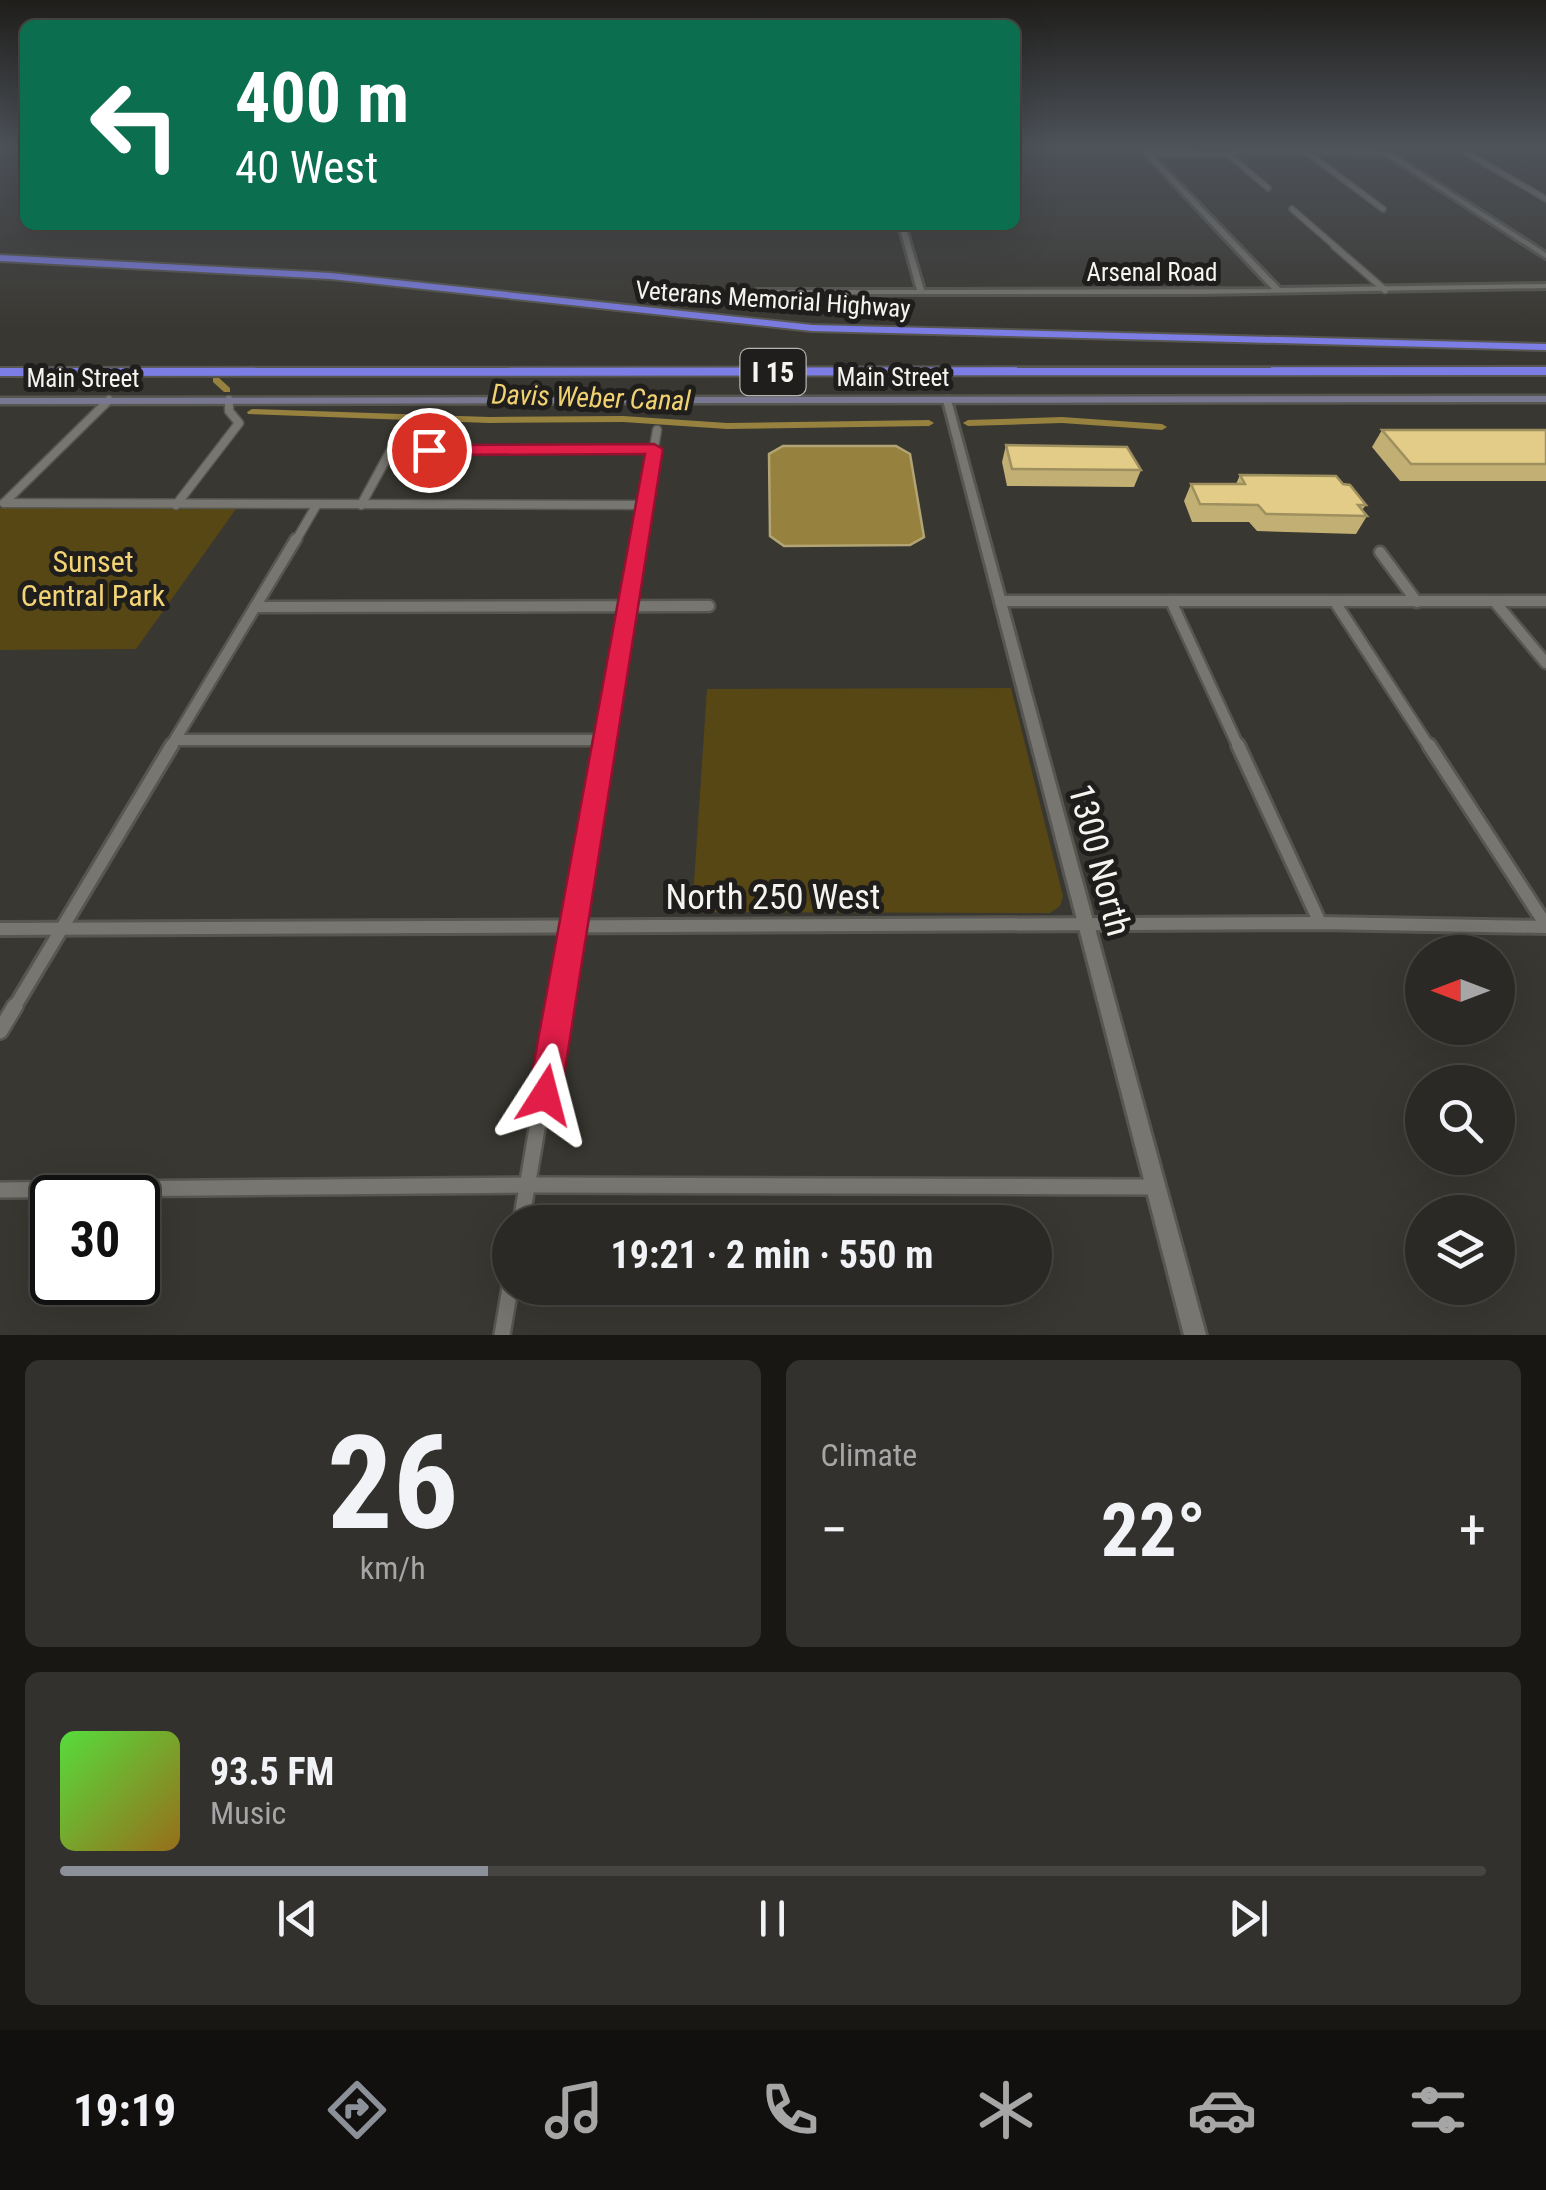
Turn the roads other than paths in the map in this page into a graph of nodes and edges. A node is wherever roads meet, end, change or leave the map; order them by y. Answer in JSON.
{"nodes":[{"id":1,"x":1198,"y":206,"type":"edge"},
{"id":2,"x":1469,"y":206,"type":"edge"},
{"id":3,"x":1292,"y":209,"type":"dead end"},
{"id":4,"x":903,"y":230,"type":"edge"},
{"id":5,"x":1546,"y":256,"type":"edge"},
{"id":6,"x":3,"y":258,"type":"edge"},
{"id":7,"x":1546,"y":286,"type":"edge"},
{"id":8,"x":1385,"y":290,"type":"junction"},
{"id":9,"x":1278,"y":291,"type":"junction"},
{"id":10,"x":757,"y":292,"type":"dead end"},
{"id":11,"x":921,"y":292,"type":"junction"},
{"id":12,"x":1546,"y":338,"type":"edge"},
{"id":13,"x":1294,"y":339,"type":"junction"},
{"id":14,"x":1546,"y":348,"type":"edge"},
{"id":15,"x":1546,"y":370,"type":"edge"},
{"id":16,"x":0,"y":372,"type":"edge"},
{"id":17,"x":1546,"y":399,"type":"edge"},
{"id":18,"x":0,"y":400,"type":"edge"},
{"id":19,"x":109,"y":400,"type":"junction"},
{"id":20,"x":229,"y":400,"type":"junction"},
{"id":21,"x":947,"y":400,"type":"junction"},
{"id":22,"x":657,"y":430,"type":"dead end"},
{"id":23,"x":654,"y":449,"type":"junction"},
{"id":24,"x":176,"y":504,"type":"junction"},
{"id":25,"x":644,"y":505,"type":"junction"},
{"id":26,"x":316,"y":506,"type":"junction"},
{"id":27,"x":362,"y":506,"type":"junction"},
{"id":28,"x":1380,"y":552,"type":"dead end"},
{"id":29,"x":1000,"y":601,"type":"junction"},
{"id":30,"x":1171,"y":602,"type":"junction"},
{"id":31,"x":1335,"y":602,"type":"junction"},
{"id":32,"x":1417,"y":602,"type":"junction"},
{"id":33,"x":1495,"y":602,"type":"junction"},
{"id":34,"x":1546,"y":602,"type":"edge"},
{"id":35,"x":626,"y":606,"type":"junction"},
{"id":36,"x":708,"y":606,"type":"dead end"},
{"id":37,"x":255,"y":607,"type":"junction"},
{"id":38,"x":1546,"y":662,"type":"edge"},
{"id":39,"x":175,"y":740,"type":"junction"},
{"id":40,"x":603,"y":740,"type":"junction"},
{"id":41,"x":1320,"y":923,"type":"junction"},
{"id":42,"x":1086,"y":924,"type":"junction"},
{"id":43,"x":1546,"y":926,"type":"edge"},
{"id":44,"x":573,"y":927,"type":"junction"},
{"id":45,"x":0,"y":929,"type":"edge"},
{"id":46,"x":62,"y":929,"type":"junction"},
{"id":47,"x":0,"y":1031,"type":"edge"},
{"id":48,"x":528,"y":1185,"type":"junction"},
{"id":49,"x":1155,"y":1187,"type":"junction"},
{"id":50,"x":0,"y":1190,"type":"edge"},
{"id":51,"x":524,"y":1205,"type":"edge"},
{"id":52,"x":507,"y":1305,"type":"edge"},
{"id":53,"x":502,"y":1335,"type":"edge"},
{"id":54,"x":1195,"y":1335,"type":"edge"}],
"edges":[{"from":1,"to":9,"type":"street"},
{"from":2,"to":5,"type":"street"},
{"from":3,"to":8,"type":"street"},
{"from":4,"to":11,"type":"street"},
{"from":6,"to":13,"type":"highway","name":"Veterans Memorial Highway","number":"I 15"},
{"from":7,"to":8,"type":"street","name":"Arsenal Road"},
{"from":8,"to":9,"type":"street","name":"Arsenal Road"},
{"from":9,"to":11,"type":"street","name":"Arsenal Road"},
{"from":10,"to":11,"type":"street","name":"Arsenal Road"},
{"from":12,"to":13,"type":"highway"},
{"from":13,"to":14,"type":"highway","name":"Veterans Memorial Highway","number":"I 15"},
{"from":15,"to":16,"type":"highway","number":"I 15"},
{"from":17,"to":21,"type":"main road","name":"Main Street"},
{"from":18,"to":19,"type":"main road","name":"Main Street"},
{"from":19,"to":20,"type":"main road","name":"Main Street"},
{"from":19,"to":24,"type":"street"},
{"from":20,"to":21,"type":"main road","name":"Main Street"},
{"from":20,"to":24,"type":"street"},
{"from":21,"to":29,"type":"street","name":"1300 North"},
{"from":22,"to":23,"type":"street"},
{"from":23,"to":25,"type":"street"},
{"from":23,"to":27,"type":"street"},
{"from":24,"to":26,"type":"street"},
{"from":25,"to":27,"type":"street"},
{"from":25,"to":35,"type":"street"},
{"from":26,"to":27,"type":"street"},
{"from":26,"to":37,"type":"street"},
{"from":28,"to":32,"type":"street"},
{"from":29,"to":30,"type":"street"},
{"from":29,"to":42,"type":"street","name":"1300 North"},
{"from":30,"to":31,"type":"street"},
{"from":30,"to":41,"type":"street"},
{"from":31,"to":32,"type":"street"},
{"from":31,"to":43,"type":"street"},
{"from":32,"to":33,"type":"street"},
{"from":33,"to":34,"type":"street"},
{"from":33,"to":38,"type":"street"},
{"from":35,"to":36,"type":"street"},
{"from":35,"to":37,"type":"street"},
{"from":35,"to":40,"type":"street"},
{"from":37,"to":39,"type":"street"},
{"from":39,"to":40,"type":"street"},
{"from":39,"to":46,"type":"street"},
{"from":40,"to":44,"type":"street"},
{"from":41,"to":42,"type":"street","name":"North 250 West"},
{"from":41,"to":43,"type":"street","name":"North 250 West"},
{"from":42,"to":44,"type":"street","name":"North 250 West"},
{"from":42,"to":49,"type":"street","name":"1300 North"},
{"from":44,"to":46,"type":"street","name":"North 250 West"},
{"from":44,"to":48,"type":"street"},
{"from":45,"to":46,"type":"street","name":"North 250 West"},
{"from":46,"to":47,"type":"street"},
{"from":48,"to":49,"type":"street"},
{"from":48,"to":50,"type":"street"},
{"from":48,"to":51,"type":"street"},
{"from":49,"to":54,"type":"street","name":"1300 North"},
{"from":52,"to":53,"type":"street"}]}
